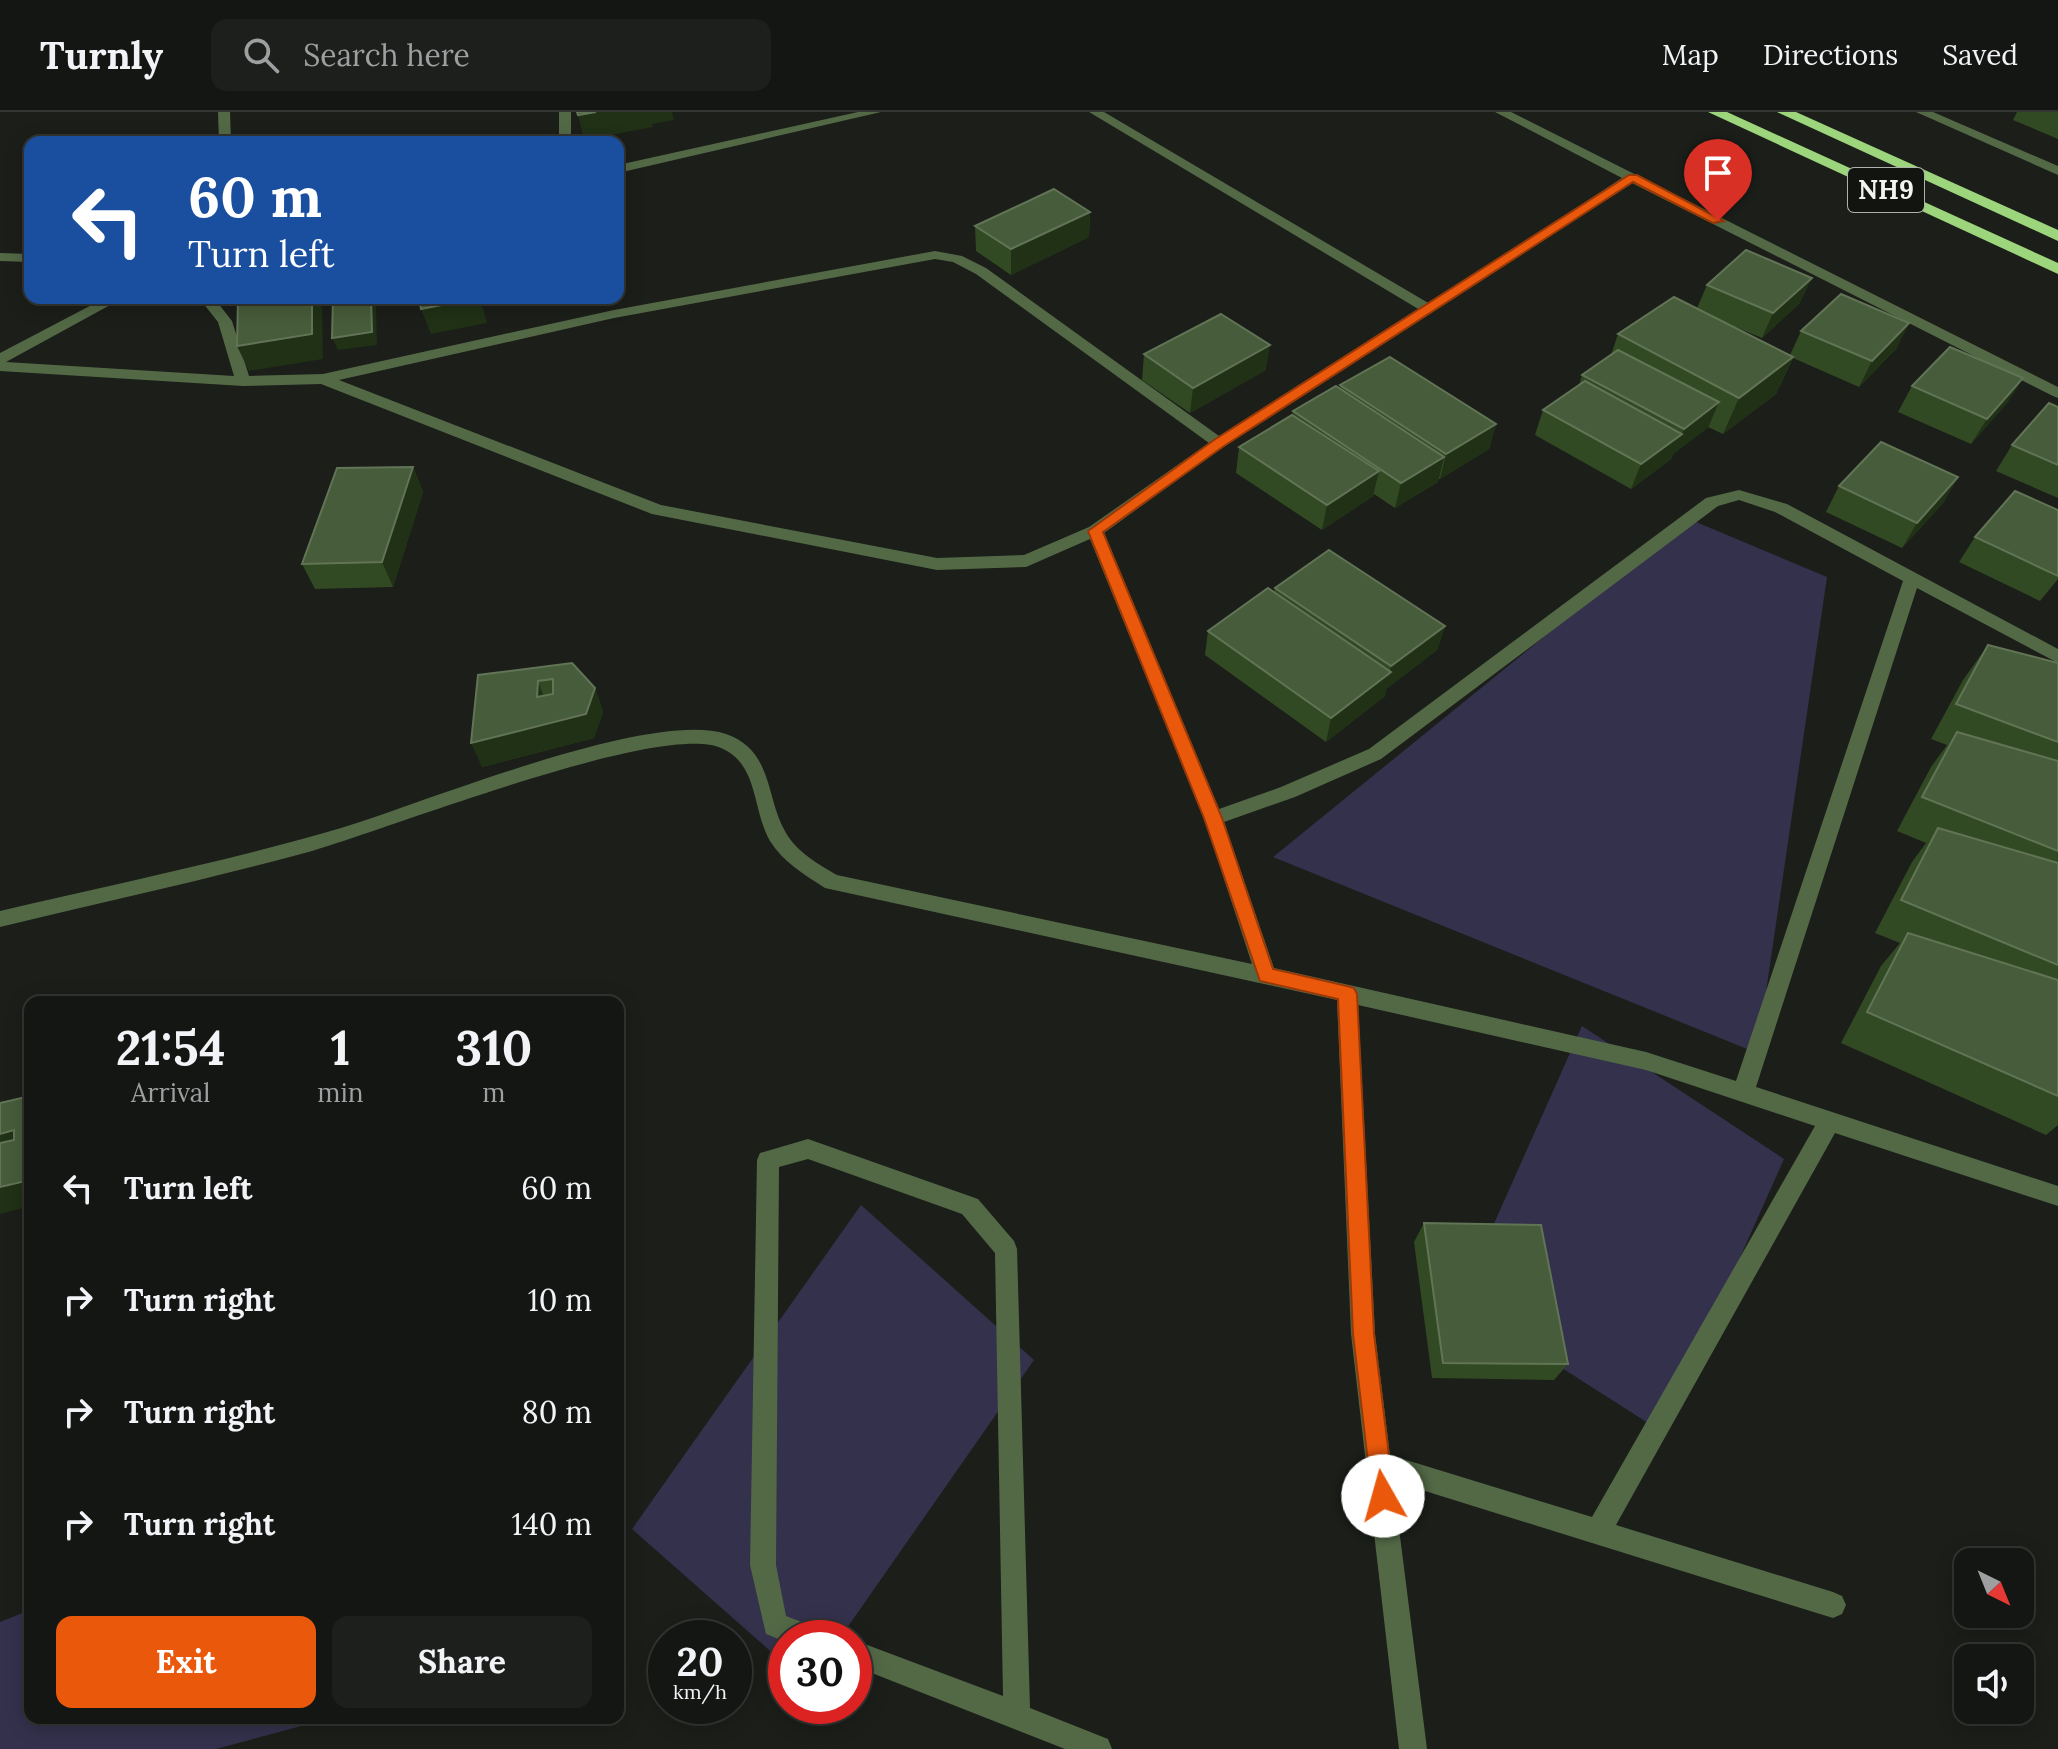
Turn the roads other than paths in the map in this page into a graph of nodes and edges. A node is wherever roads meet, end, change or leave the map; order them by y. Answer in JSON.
{"nodes":[{"id":1,"x":224,"y":112,"type":"edge"},
{"id":2,"x":565,"y":112,"type":"edge"},
{"id":3,"x":875,"y":112,"type":"edge"},
{"id":4,"x":1095,"y":112,"type":"edge"},
{"id":5,"x":1501,"y":112,"type":"edge"},
{"id":6,"x":1715,"y":112,"type":"edge"},
{"id":7,"x":1784,"y":112,"type":"edge"},
{"id":8,"x":1922,"y":112,"type":"edge"},
{"id":9,"x":225,"y":136,"type":"edge"},
{"id":10,"x":565,"y":136,"type":"edge"},
{"id":11,"x":624,"y":168,"type":"edge"},
{"id":12,"x":2058,"y":171,"type":"edge"},
{"id":13,"x":1633,"y":177,"type":"junction"},
{"id":14,"x":2058,"y":236,"type":"edge"},
{"id":15,"x":0,"y":257,"type":"edge"},
{"id":16,"x":24,"y":258,"type":"edge"},
{"id":17,"x":2058,"y":269,"type":"edge"},
{"id":18,"x":105,"y":304,"type":"edge"},
{"id":19,"x":211,"y":304,"type":"edge"},
{"id":20,"x":1430,"y":310,"type":"junction"},
{"id":21,"x":0,"y":359,"type":"edge"},
{"id":22,"x":0,"y":366,"type":"edge"},
{"id":23,"x":323,"y":379,"type":"junction"},
{"id":24,"x":243,"y":381,"type":"junction"},
{"id":25,"x":2058,"y":393,"type":"edge"},
{"id":26,"x":1219,"y":443,"type":"junction"},
{"id":27,"x":1095,"y":531,"type":"junction"},
{"id":28,"x":1912,"y":578,"type":"junction"},
{"id":29,"x":2058,"y":657,"type":"edge"},
{"id":30,"x":1213,"y":818,"type":"junction"},
{"id":31,"x":0,"y":919,"type":"edge"},
{"id":32,"x":1266,"y":975,"type":"junction"},
{"id":33,"x":1347,"y":994,"type":"junction"},
{"id":34,"x":1743,"y":1093,"type":"junction"},
{"id":35,"x":1830,"y":1121,"type":"junction"},
{"id":36,"x":2058,"y":1196,"type":"edge"},
{"id":37,"x":1379,"y":1464,"type":"junction"},
{"id":38,"x":1598,"y":1532,"type":"junction"},
{"id":39,"x":1833,"y":1605,"type":"dead end"},
{"id":40,"x":774,"y":1620,"type":"edge"},
{"id":41,"x":872,"y":1660,"type":"edge"},
{"id":42,"x":1017,"y":1716,"type":"junction"},
{"id":43,"x":1098,"y":1749,"type":"edge"},
{"id":44,"x":1413,"y":1749,"type":"edge"}],
"edges":[{"from":1,"to":9,"type":"street"},
{"from":2,"to":10,"type":"street"},
{"from":3,"to":11,"type":"street"},
{"from":4,"to":20,"type":"street"},
{"from":5,"to":13,"type":"street"},
{"from":6,"to":17,"type":"highway","number":"NH9"},
{"from":7,"to":14,"type":"highway","number":"NH9"},
{"from":8,"to":12,"type":"street"},
{"from":13,"to":20,"type":"street"},
{"from":13,"to":25,"type":"street"},
{"from":15,"to":16,"type":"street"},
{"from":18,"to":21,"type":"street"},
{"from":19,"to":24,"type":"street"},
{"from":20,"to":26,"type":"street"},
{"from":22,"to":24,"type":"street"},
{"from":23,"to":24,"type":"street"},
{"from":23,"to":26,"type":"street"},
{"from":23,"to":27,"type":"street"},
{"from":26,"to":27,"type":"street"},
{"from":27,"to":30,"type":"street"},
{"from":28,"to":29,"type":"street"},
{"from":28,"to":30,"type":"street"},
{"from":28,"to":34,"type":"street"},
{"from":30,"to":32,"type":"street"},
{"from":31,"to":32,"type":"street"},
{"from":32,"to":33,"type":"street"},
{"from":33,"to":34,"type":"street"},
{"from":33,"to":37,"type":"street"},
{"from":34,"to":35,"type":"street"},
{"from":35,"to":36,"type":"street"},
{"from":35,"to":38,"type":"street"},
{"from":37,"to":38,"type":"street"},
{"from":37,"to":44,"type":"street"},
{"from":38,"to":39,"type":"street"},
{"from":40,"to":42,"type":"street"},
{"from":41,"to":42,"type":"street"},
{"from":42,"to":43,"type":"street"}]}
